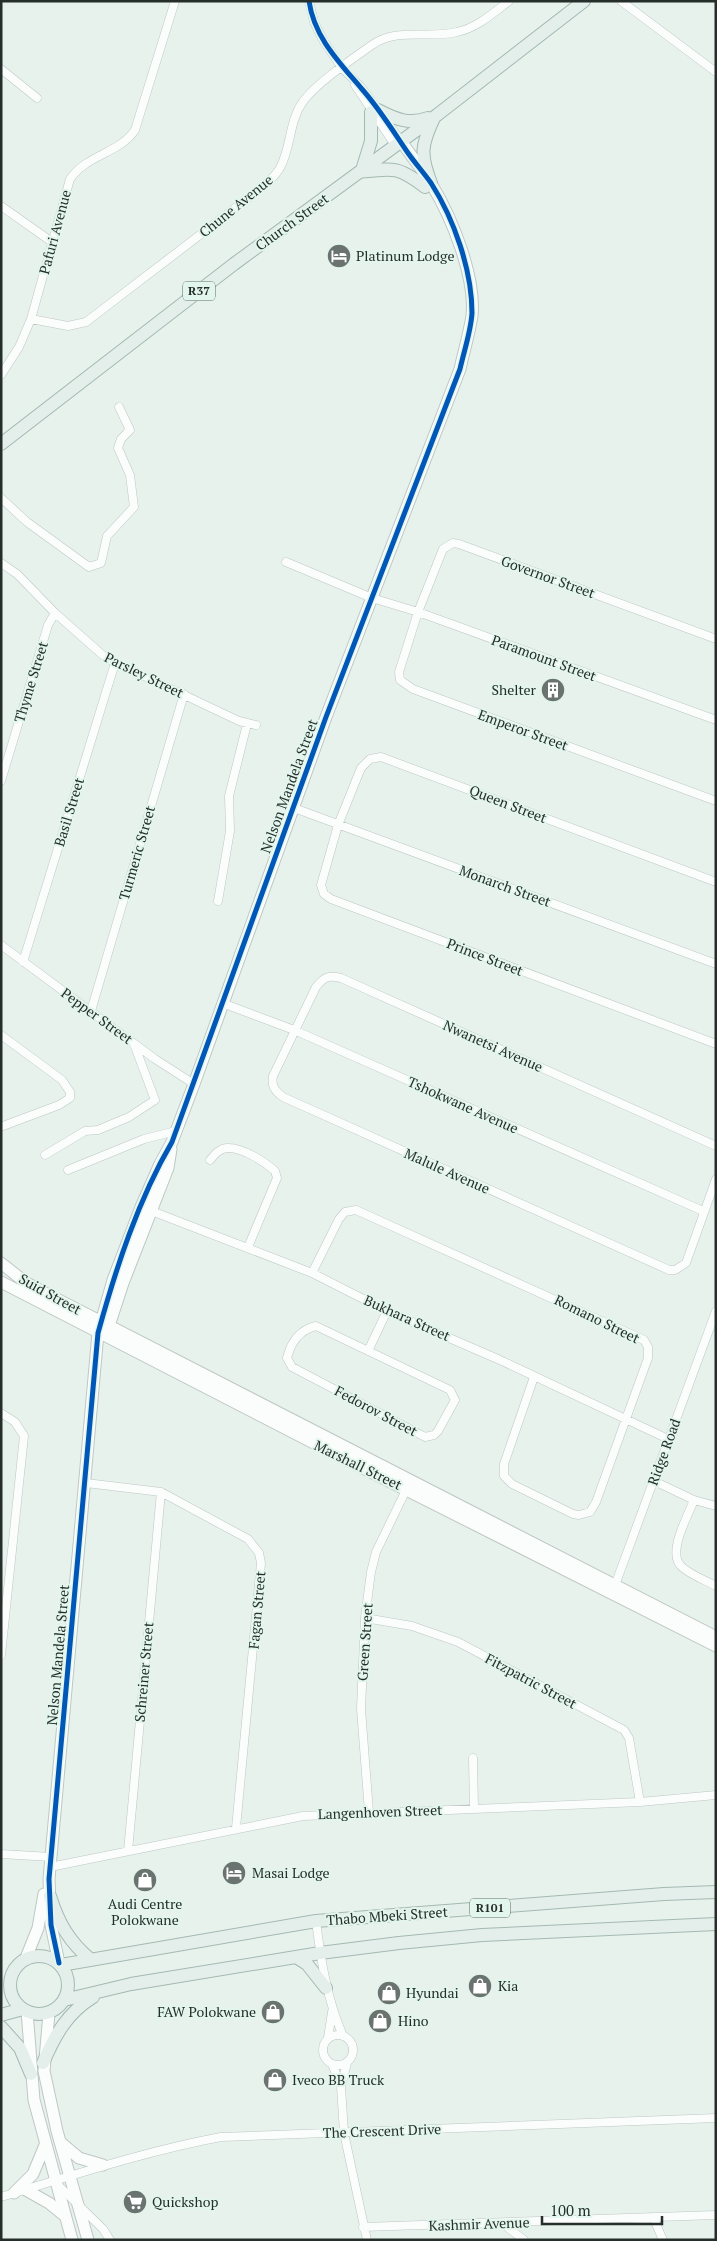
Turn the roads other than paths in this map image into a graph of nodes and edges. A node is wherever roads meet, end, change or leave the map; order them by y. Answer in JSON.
{"nodes":[{"id":1,"x":175,"y":1,"type":"edge"},
{"id":2,"x":309,"y":1,"type":"edge"},
{"id":3,"x":509,"y":1,"type":"edge"},
{"id":4,"x":584,"y":1,"type":"edge"},
{"id":5,"x":621,"y":1,"type":"edge"},
{"id":6,"x":342,"y":68,"type":"junction"},
{"id":7,"x":1,"y":69,"type":"edge"},
{"id":8,"x":716,"y":72,"type":"edge"},
{"id":9,"x":36,"y":98,"type":"dead end"},
{"id":10,"x":375,"y":111,"type":"junction"},
{"id":11,"x":436,"y":115,"type":"junction"},
{"id":12,"x":398,"y":143,"type":"junction"},
{"id":13,"x":361,"y":171,"type":"junction"},
{"id":14,"x":428,"y":185,"type":"junction"},
{"id":15,"x":1,"y":206,"type":"edge"},
{"id":16,"x":52,"y":242,"type":"junction"},
{"id":17,"x":31,"y":319,"type":"junction"},
{"id":18,"x":1,"y":375,"type":"edge"},
{"id":19,"x":119,"y":407,"type":"dead end"},
{"id":20,"x":1,"y":444,"type":"edge"},
{"id":21,"x":1,"y":498,"type":"edge"},
{"id":22,"x":286,"y":562,"type":"dead end"},
{"id":23,"x":1,"y":563,"type":"edge"},
{"id":24,"x":372,"y":598,"type":"junction"},
{"id":25,"x":55,"y":612,"type":"junction"},
{"id":26,"x":418,"y":612,"type":"junction"},
{"id":27,"x":716,"y":639,"type":"edge"},
{"id":28,"x":115,"y":663,"type":"junction"},
{"id":29,"x":184,"y":694,"type":"junction"},
{"id":30,"x":716,"y":720,"type":"edge"},
{"id":31,"x":247,"y":724,"type":"junction"},
{"id":32,"x":256,"y":725,"type":"dead end"},
{"id":33,"x":1,"y":781,"type":"edge"},
{"id":34,"x":716,"y":801,"type":"edge"},
{"id":35,"x":294,"y":808,"type":"junction"},
{"id":36,"x":338,"y":825,"type":"junction"},
{"id":37,"x":716,"y":882,"type":"edge"},
{"id":38,"x":218,"y":901,"type":"dead end"},
{"id":39,"x":1,"y":945,"type":"edge"},
{"id":40,"x":23,"y":962,"type":"junction"},
{"id":41,"x":716,"y":964,"type":"edge"},
{"id":42,"x":222,"y":1003,"type":"junction"},
{"id":43,"x":90,"y":1011,"type":"junction"},
{"id":44,"x":294,"y":1030,"type":"junction"},
{"id":45,"x":1,"y":1035,"type":"edge"},
{"id":46,"x":134,"y":1044,"type":"junction"},
{"id":47,"x":716,"y":1044,"type":"edge"},
{"id":48,"x":194,"y":1084,"type":"junction"},
{"id":49,"x":3,"y":1126,"type":"dead end"},
{"id":50,"x":174,"y":1137,"type":"junction"},
{"id":51,"x":716,"y":1146,"type":"edge"},
{"id":52,"x":44,"y":1154,"type":"dead end"},
{"id":53,"x":210,"y":1160,"type":"dead end"},
{"id":54,"x":68,"y":1170,"type":"dead end"},
{"id":55,"x":716,"y":1178,"type":"edge"},
{"id":56,"x":146,"y":1209,"type":"junction"},
{"id":57,"x":703,"y":1211,"type":"junction"},
{"id":58,"x":248,"y":1248,"type":"junction"},
{"id":59,"x":1,"y":1263,"type":"edge"},
{"id":60,"x":312,"y":1273,"type":"junction"},
{"id":61,"x":1,"y":1282,"type":"edge"},
{"id":62,"x":716,"y":1310,"type":"edge"},
{"id":63,"x":387,"y":1311,"type":"junction"},
{"id":64,"x":105,"y":1323,"type":"junction"},
{"id":65,"x":102,"y":1335,"type":"junction"},
{"id":66,"x":368,"y":1351,"type":"junction"},
{"id":67,"x":534,"y":1377,"type":"junction"},
{"id":68,"x":1,"y":1413,"type":"edge"},
{"id":69,"x":626,"y":1418,"type":"junction"},
{"id":70,"x":668,"y":1439,"type":"junction"},
{"id":71,"x":654,"y":1481,"type":"junction"},
{"id":72,"x":86,"y":1483,"type":"junction"},
{"id":73,"x":408,"y":1485,"type":"junction"},
{"id":74,"x":161,"y":1492,"type":"junction"},
{"id":75,"x":694,"y":1500,"type":"junction"},
{"id":76,"x":716,"y":1506,"type":"edge"},
{"id":77,"x":716,"y":1586,"type":"edge"},
{"id":78,"x":614,"y":1588,"type":"junction"},
{"id":79,"x":365,"y":1618,"type":"junction"},
{"id":80,"x":716,"y":1637,"type":"edge"},
{"id":81,"x":716,"y":1646,"type":"edge"},
{"id":82,"x":1,"y":1655,"type":"edge"},
{"id":83,"x":473,"y":1758,"type":"dead end"},
{"id":84,"x":716,"y":1795,"type":"edge"},
{"id":85,"x":640,"y":1802,"type":"junction"},
{"id":86,"x":474,"y":1808,"type":"junction"},
{"id":87,"x":369,"y":1812,"type":"junction"},
{"id":88,"x":236,"y":1828,"type":"junction"},
{"id":89,"x":128,"y":1852,"type":"junction"},
{"id":90,"x":1,"y":1854,"type":"edge"},
{"id":91,"x":50,"y":1868,"type":"junction"},
{"id":92,"x":716,"y":1892,"type":"edge"},
{"id":93,"x":50,"y":1896,"type":"junction"},
{"id":94,"x":316,"y":1921,"type":"junction"},
{"id":95,"x":716,"y":1924,"type":"edge"},
{"id":96,"x":320,"y":1953,"type":"junction"},
{"id":97,"x":296,"y":1957,"type":"junction"},
{"id":98,"x":26,"y":1958,"type":"junction"},
{"id":99,"x":91,"y":1960,"type":"junction"},
{"id":100,"x":60,"y":1964,"type":"junction"},
{"id":101,"x":7,"y":1974,"type":"edge"},
{"id":102,"x":326,"y":1988,"type":"junction"},
{"id":103,"x":101,"y":1992,"type":"junction"},
{"id":104,"x":64,"y":2000,"type":"junction"},
{"id":105,"x":25,"y":2010,"type":"junction"},
{"id":106,"x":332,"y":2010,"type":"junction"},
{"id":107,"x":49,"y":2013,"type":"junction"},
{"id":108,"x":1,"y":2015,"type":"edge"},
{"id":109,"x":1,"y":2027,"type":"edge"},
{"id":110,"x":343,"y":2036,"type":"junction"},
{"id":111,"x":328,"y":2038,"type":"junction"},
{"id":112,"x":43,"y":2063,"type":"junction"},
{"id":113,"x":347,"y":2063,"type":"junction"},
{"id":114,"x":332,"y":2064,"type":"junction"},
{"id":115,"x":31,"y":2074,"type":"junction"},
{"id":116,"x":341,"y":2086,"type":"junction"},
{"id":117,"x":716,"y":2118,"type":"edge"},
{"id":118,"x":344,"y":2133,"type":"junction"},
{"id":119,"x":60,"y":2142,"type":"junction"},
{"id":120,"x":45,"y":2145,"type":"junction"},
{"id":121,"x":103,"y":2165,"type":"junction"},
{"id":122,"x":70,"y":2178,"type":"junction"},
{"id":123,"x":55,"y":2182,"type":"junction"},
{"id":124,"x":26,"y":2190,"type":"junction"},
{"id":125,"x":14,"y":2193,"type":"junction"},
{"id":126,"x":1,"y":2197,"type":"edge"},
{"id":127,"x":78,"y":2204,"type":"junction"},
{"id":128,"x":716,"y":2215,"type":"edge"},
{"id":129,"x":653,"y":2217,"type":"junction"},
{"id":130,"x":66,"y":2218,"type":"junction"},
{"id":131,"x":502,"y":2223,"type":"junction"},
{"id":132,"x":363,"y":2227,"type":"junction"},
{"id":133,"x":72,"y":2240,"type":"edge"},
{"id":134,"x":88,"y":2240,"type":"edge"},
{"id":135,"x":110,"y":2240,"type":"edge"},
{"id":136,"x":367,"y":2240,"type":"edge"},
{"id":137,"x":524,"y":2240,"type":"edge"},
{"id":138,"x":663,"y":2240,"type":"edge"}],
"edges":[{"from":1,"to":16,"type":"street","name":"Pafuri Avenue"},
{"from":2,"to":6,"type":"street"},
{"from":3,"to":6,"type":"street","name":"Chune Avenue"},
{"from":4,"to":11,"type":"main road","name":"Church Street","number":"R37"},
{"from":5,"to":8,"type":"street"},
{"from":6,"to":10,"type":"street"},
{"from":6,"to":17,"type":"street","name":"Chune Avenue"},
{"from":7,"to":9,"type":"street"},
{"from":10,"to":11,"type":"main road"},
{"from":10,"to":12,"type":"street"},
{"from":10,"to":13,"type":"main road"},
{"from":11,"to":12,"type":"main road","name":"Church Street","number":"R37"},
{"from":11,"to":14,"type":"main road"},
{"from":12,"to":13,"type":"main road","name":"Church Street","number":"R37"},
{"from":12,"to":14,"type":"street","name":"Nelson Mandela Street"},
{"from":13,"to":14,"type":"main road"},
{"from":13,"to":20,"type":"main road","name":"Church Street","number":"R37"},
{"from":14,"to":24,"type":"street","name":"Nelson Mandela Street"},
{"from":15,"to":16,"type":"street"},
{"from":16,"to":17,"type":"street","name":"Pafuri Avenue"},
{"from":17,"to":18,"type":"street","name":"Pafuri Avenue"},
{"from":19,"to":21,"type":"street"},
{"from":22,"to":24,"type":"street","name":"Paramount Street"},
{"from":23,"to":25,"type":"street","name":"Parsley Street"},
{"from":24,"to":26,"type":"street","name":"Paramount Street"},
{"from":24,"to":35,"type":"street","name":"Nelson Mandela Street"},
{"from":25,"to":28,"type":"street","name":"Parsley Street"},
{"from":25,"to":33,"type":"street","name":"Thyme Street"},
{"from":26,"to":27,"type":"street","name":"Governor Street"},
{"from":26,"to":30,"type":"street","name":"Paramount Street"},
{"from":26,"to":34,"type":"street","name":"Emperor Street"},
{"from":28,"to":29,"type":"street","name":"Parsley Street"},
{"from":28,"to":40,"type":"street","name":"Basil Street"},
{"from":29,"to":31,"type":"street","name":"Parsley Street"},
{"from":29,"to":43,"type":"street","name":"Turmeric Street"},
{"from":31,"to":32,"type":"street","name":"Parsley Street"},
{"from":31,"to":38,"type":"street"},
{"from":35,"to":36,"type":"street","name":"Monarch Street"},
{"from":35,"to":42,"type":"street","name":"Nelson Mandela Street"},
{"from":36,"to":37,"type":"street","name":"Queen Street"},
{"from":36,"to":41,"type":"street","name":"Monarch Street"},
{"from":36,"to":47,"type":"street","name":"Prince Street"},
{"from":39,"to":40,"type":"street","name":"Pepper Street"},
{"from":40,"to":43,"type":"street","name":"Pepper Street"},
{"from":42,"to":44,"type":"street","name":"Tshokwane Avenue"},
{"from":42,"to":48,"type":"street","name":"Nelson Mandela Street"},
{"from":43,"to":46,"type":"street","name":"Pepper Street"},
{"from":44,"to":51,"type":"street","name":"Nwanetsi Avenue"},
{"from":44,"to":57,"type":"street","name":"Tshokwane Avenue"},
{"from":44,"to":57,"type":"street","name":"Malule Avenue"},
{"from":45,"to":49,"type":"street"},
{"from":46,"to":48,"type":"street","name":"Pepper Street"},
{"from":46,"to":52,"type":"street"},
{"from":48,"to":50,"type":"street","name":"Nelson Mandela Street"},
{"from":50,"to":54,"type":"street"},
{"from":50,"to":56,"type":"street","name":"Nelson Mandela Street"},
{"from":53,"to":58,"type":"street"},
{"from":55,"to":57,"type":"street"},
{"from":56,"to":58,"type":"street","name":"Bukhara Street"},
{"from":56,"to":64,"type":"street","name":"Nelson Mandela Street"},
{"from":58,"to":60,"type":"street","name":"Bukhara Street"},
{"from":59,"to":64,"type":"street","name":"Suid Street"},
{"from":60,"to":63,"type":"street","name":"Bukhara Street"},
{"from":60,"to":69,"type":"street","name":"Romano Street"},
{"from":61,"to":65,"type":"street","name":"Marshall Street"},
{"from":62,"to":70,"type":"street","name":"Ridge Road"},
{"from":63,"to":66,"type":"street"},
{"from":63,"to":67,"type":"street","name":"Bukhara Street"},
{"from":64,"to":65,"type":"street","name":"Nelson Mandela Street"},
{"from":64,"to":73,"type":"street","name":"Marshall Street"},
{"from":65,"to":72,"type":"street","name":"Nelson Mandela Street"},
{"from":65,"to":73,"type":"street","name":"Marshall Street"},
{"from":66,"to":66,"type":"street","name":"Fedorov Street"},
{"from":67,"to":69,"type":"street","name":"Bukhara Street"},
{"from":67,"to":69,"type":"street","name":"Romano Street"},
{"from":68,"to":82,"type":"street"},
{"from":69,"to":70,"type":"street","name":"Bukhara Street"},
{"from":70,"to":71,"type":"street","name":"Ridge Road"},
{"from":71,"to":75,"type":"street"},
{"from":71,"to":78,"type":"street","name":"Ridge Road"},
{"from":72,"to":74,"type":"street","name":"Fagan Street"},
{"from":72,"to":91,"type":"street","name":"Nelson Mandela Street"},
{"from":73,"to":78,"type":"street","name":"Marshall Street"},
{"from":73,"to":79,"type":"street","name":"Green Street"},
{"from":74,"to":88,"type":"street","name":"Fagan Street"},
{"from":74,"to":89,"type":"street","name":"Schreiner Street"},
{"from":75,"to":76,"type":"street"},
{"from":75,"to":77,"type":"street"},
{"from":78,"to":80,"type":"street","name":"Marshall Street"},
{"from":78,"to":81,"type":"street","name":"Marshall Street"},
{"from":79,"to":85,"type":"street","name":"Fitzpatric Street"},
{"from":79,"to":87,"type":"street","name":"Green Street"},
{"from":83,"to":86,"type":"street"},
{"from":84,"to":85,"type":"street","name":"Langenhoven Street"},
{"from":85,"to":86,"type":"street","name":"Langenhoven Street"},
{"from":86,"to":87,"type":"street","name":"Langenhoven Street"},
{"from":87,"to":88,"type":"street","name":"Langenhoven Street"},
{"from":88,"to":89,"type":"street","name":"Langenhoven Street"},
{"from":89,"to":91,"type":"street","name":"Langenhoven Street"},
{"from":90,"to":91,"type":"street","name":"Langenhoven Street"},
{"from":91,"to":93,"type":"street","name":"Nelson Mandela Street"},
{"from":91,"to":98,"type":"street","name":"Nelson Mandela Street"},
{"from":92,"to":94,"type":"main road","name":"Thabo Mbeki Street","number":"R101"},
{"from":93,"to":99,"type":"main road"},
{"from":93,"to":100,"type":"street","name":"Nelson Mandela Street"},
{"from":94,"to":96,"type":"street"},
{"from":94,"to":99,"type":"main road","name":"Thabo Mbeki Street","number":"R101"},
{"from":95,"to":96,"type":"main road","name":"Thabo Mbeki Street","number":"R101"},
{"from":96,"to":97,"type":"main road","name":"Thabo Mbeki Street","number":"R101"},
{"from":96,"to":102,"type":"street"},
{"from":97,"to":102,"type":"main road"},
{"from":97,"to":103,"type":"main road","name":"Thabo Mbeki Street","number":"R101"},
{"from":98,"to":100,"type":"main road","name":"Thabo Mbeki Street","number":"R101"},
{"from":98,"to":101,"type":"main road"},
{"from":99,"to":100,"type":"main road","name":"Thabo Mbeki Street","number":"R101"},
{"from":100,"to":104,"type":"main road"},
{"from":101,"to":105,"type":"main road"},
{"from":102,"to":106,"type":"street"},
{"from":103,"to":104,"type":"main road","name":"Thabo Mbeki Street","number":"R101"},
{"from":103,"to":112,"type":"main road"},
{"from":104,"to":107,"type":"main road","name":"Thabo Mbeki Street","number":"R101"},
{"from":105,"to":107,"type":"main road"},
{"from":105,"to":108,"type":"main road"},
{"from":105,"to":115,"type":"street"},
{"from":106,"to":110,"type":"street"},
{"from":106,"to":111,"type":"street"},
{"from":107,"to":112,"type":"street"},
{"from":109,"to":115,"type":"main road"},
{"from":110,"to":111,"type":"street"},
{"from":110,"to":113,"type":"street"},
{"from":111,"to":114,"type":"street"},
{"from":112,"to":119,"type":"street"},
{"from":113,"to":114,"type":"street"},
{"from":113,"to":116,"type":"street"},
{"from":114,"to":116,"type":"street"},
{"from":115,"to":120,"type":"street"},
{"from":116,"to":118,"type":"street"},
{"from":117,"to":118,"type":"street","name":"The Crescent Drive"},
{"from":118,"to":121,"type":"street","name":"The Crescent Drive"},
{"from":118,"to":132,"type":"street"},
{"from":119,"to":121,"type":"street"},
{"from":119,"to":122,"type":"street"},
{"from":120,"to":123,"type":"street"},
{"from":120,"to":125,"type":"street"},
{"from":121,"to":122,"type":"street","name":"The Crescent Drive"},
{"from":122,"to":123,"type":"street","name":"The Crescent Drive"},
{"from":122,"to":127,"type":"street"},
{"from":123,"to":124,"type":"street","name":"The Crescent Drive"},
{"from":123,"to":127,"type":"street"},
{"from":123,"to":130,"type":"street"},
{"from":124,"to":125,"type":"street","name":"The Crescent Drive"},
{"from":124,"to":130,"type":"street"},
{"from":125,"to":126,"type":"street","name":"The Crescent Drive"},
{"from":127,"to":134,"type":"street"},
{"from":127,"to":135,"type":"street"},
{"from":128,"to":129,"type":"street","name":"Kashmir Avenue"},
{"from":129,"to":131,"type":"street","name":"Kashmir Avenue"},
{"from":129,"to":138,"type":"street"},
{"from":130,"to":133,"type":"street"},
{"from":131,"to":132,"type":"street","name":"Kashmir Avenue"},
{"from":131,"to":137,"type":"street"},
{"from":132,"to":136,"type":"street"}]}
